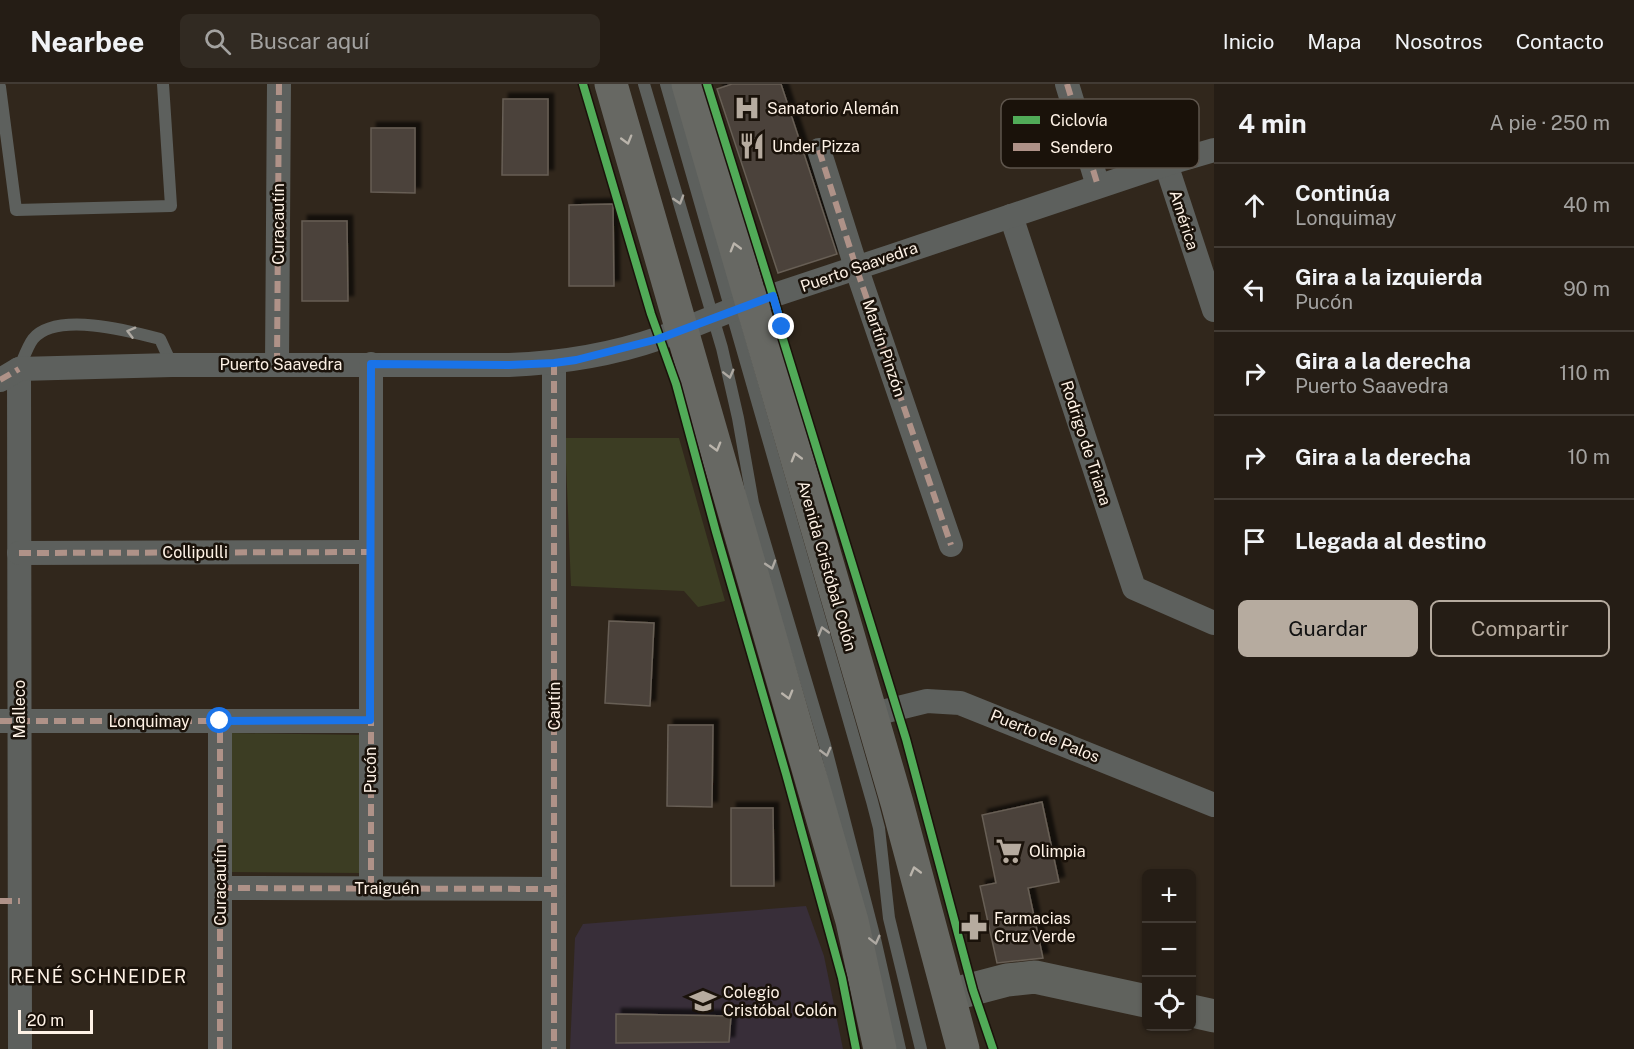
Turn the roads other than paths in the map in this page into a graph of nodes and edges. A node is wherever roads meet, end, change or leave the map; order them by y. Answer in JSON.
{"nodes":[{"id":1,"x":163,"y":84,"type":"edge"},
{"id":2,"x":279,"y":84,"type":"edge"},
{"id":3,"x":611,"y":84,"type":"edge"},
{"id":4,"x":644,"y":84,"type":"edge"},
{"id":5,"x":666,"y":84,"type":"edge"},
{"id":6,"x":688,"y":84,"type":"edge"},
{"id":7,"x":1067,"y":84,"type":"edge"},
{"id":8,"x":0,"y":87,"type":"edge"},
{"id":9,"x":1072,"y":99,"type":"edge"},
{"id":10,"x":819,"y":150,"type":"dead end"},
{"id":11,"x":1214,"y":150,"type":"edge"},
{"id":12,"x":1199,"y":154,"type":"edge"},
{"id":13,"x":1093,"y":168,"type":"edge"},
{"id":14,"x":1154,"y":168,"type":"edge"},
{"id":15,"x":1167,"y":168,"type":"edge"},
{"id":16,"x":1098,"y":186,"type":"junction"},
{"id":17,"x":1011,"y":216,"type":"junction"},
{"id":18,"x":856,"y":267,"type":"junction"},
{"id":19,"x":1214,"y":310,"type":"edge"},
{"id":20,"x":732,"y":311,"type":"junction"},
{"id":21,"x":682,"y":330,"type":"junction"},
{"id":22,"x":554,"y":363,"type":"junction"},
{"id":23,"x":277,"y":364,"type":"junction"},
{"id":24,"x":371,"y":364,"type":"junction"},
{"id":25,"x":172,"y":365,"type":"junction"},
{"id":26,"x":9,"y":374,"type":"edge"},
{"id":27,"x":951,"y":545,"type":"dead end"},
{"id":28,"x":370,"y":552,"type":"junction"},
{"id":29,"x":19,"y":553,"type":"junction"},
{"id":30,"x":1214,"y":623,"type":"edge"},
{"id":31,"x":870,"y":715,"type":"junction"},
{"id":32,"x":370,"y":720,"type":"junction"},
{"id":33,"x":10,"y":721,"type":"edge"},
{"id":34,"x":220,"y":721,"type":"junction"},
{"id":35,"x":1214,"y":805,"type":"edge"},
{"id":36,"x":220,"y":888,"type":"junction"},
{"id":37,"x":370,"y":888,"type":"junction"},
{"id":38,"x":554,"y":889,"type":"junction"},
{"id":39,"x":10,"y":901,"type":"edge"},
{"id":40,"x":950,"y":995,"type":"junction"},
{"id":41,"x":1142,"y":1000,"type":"edge"},
{"id":42,"x":1196,"y":1012,"type":"edge"},
{"id":43,"x":1214,"y":1016,"type":"edge"},
{"id":44,"x":20,"y":1049,"type":"edge"},
{"id":45,"x":220,"y":1049,"type":"edge"},
{"id":46,"x":554,"y":1049,"type":"edge"},
{"id":47,"x":880,"y":1049,"type":"edge"},
{"id":48,"x":900,"y":1049,"type":"edge"},
{"id":49,"x":921,"y":1049,"type":"edge"},
{"id":50,"x":963,"y":1049,"type":"edge"}],
"edges":[{"from":1,"to":8,"type":"lane"},
{"from":2,"to":23,"type":"street","name":"Curacautín"},
{"from":3,"to":21,"type":"main road","one_way":true},
{"from":4,"to":20,"type":"lane","one_way":true},
{"from":5,"to":20,"type":"lane"},
{"from":20,"to":6,"type":"main road","name":"Avenida Cristóbal Colón","one_way":true},
{"from":7,"to":9,"type":"street"},
{"from":10,"to":18,"type":"street","name":"Martín Pinzón"},
{"from":11,"to":12,"type":"street","name":"Puerto Saavedra"},
{"from":13,"to":16,"type":"street"},
{"from":14,"to":16,"type":"street","name":"Puerto Saavedra"},
{"from":15,"to":19,"type":"street","name":"América"},
{"from":16,"to":17,"type":"street","name":"Puerto Saavedra"},
{"from":17,"to":18,"type":"street","name":"Puerto Saavedra"},
{"from":17,"to":30,"type":"street","name":"Rodrigo de Triana"},
{"from":18,"to":20,"type":"street","name":"Puerto Saavedra"},
{"from":18,"to":27,"type":"street","name":"Martín Pinzón"},
{"from":20,"to":21,"type":"street","name":"Puerto Saavedra"},
{"from":31,"to":20,"type":"main road","name":"Avenida Cristóbal Colón","one_way":true},
{"from":20,"to":48,"type":"lane","one_way":true},
{"from":49,"to":20,"type":"lane","one_way":true},
{"from":21,"to":22,"type":"street","name":"Puerto Saavedra"},
{"from":21,"to":47,"type":"main road","one_way":true},
{"from":22,"to":24,"type":"street","name":"Puerto Saavedra"},
{"from":22,"to":38,"type":"street","name":"Cautín"},
{"from":23,"to":24,"type":"street","name":"Puerto Saavedra"},
{"from":23,"to":25,"type":"street","name":"Puerto Saavedra"},
{"from":24,"to":28,"type":"street","name":"Pucón"},
{"from":25,"to":26,"type":"street","name":"Puerto Saavedra"},
{"from":25,"to":26,"type":"lane","one_way":true},
{"from":26,"to":29,"type":"street","name":"Malleco"},
{"from":28,"to":29,"type":"street","name":"Collipulli"},
{"from":28,"to":32,"type":"street","name":"Pucón"},
{"from":29,"to":33,"type":"street","name":"Malleco"},
{"from":31,"to":35,"type":"street","name":"Puerto de Palos"},
{"from":40,"to":31,"type":"main road","name":"Avenida Cristóbal Colón","one_way":true},
{"from":32,"to":34,"type":"street","name":"Lonquimay"},
{"from":32,"to":37,"type":"street","name":"Pucón"},
{"from":33,"to":34,"type":"street","name":"Lonquimay"},
{"from":33,"to":39,"type":"street","name":"Malleco"},
{"from":34,"to":36,"type":"street","name":"Curacautín"},
{"from":36,"to":37,"type":"street","name":"Traiguén"},
{"from":36,"to":45,"type":"street","name":"Curacautín"},
{"from":37,"to":38,"type":"street","name":"Traiguén"},
{"from":38,"to":46,"type":"street","name":"Cautín"},
{"from":39,"to":44,"type":"street","name":"Malleco"},
{"from":40,"to":41,"type":"street"},
{"from":40,"to":50,"type":"main road","name":"Avenida Cristóbal Colón"},
{"from":42,"to":43,"type":"street"}]}
